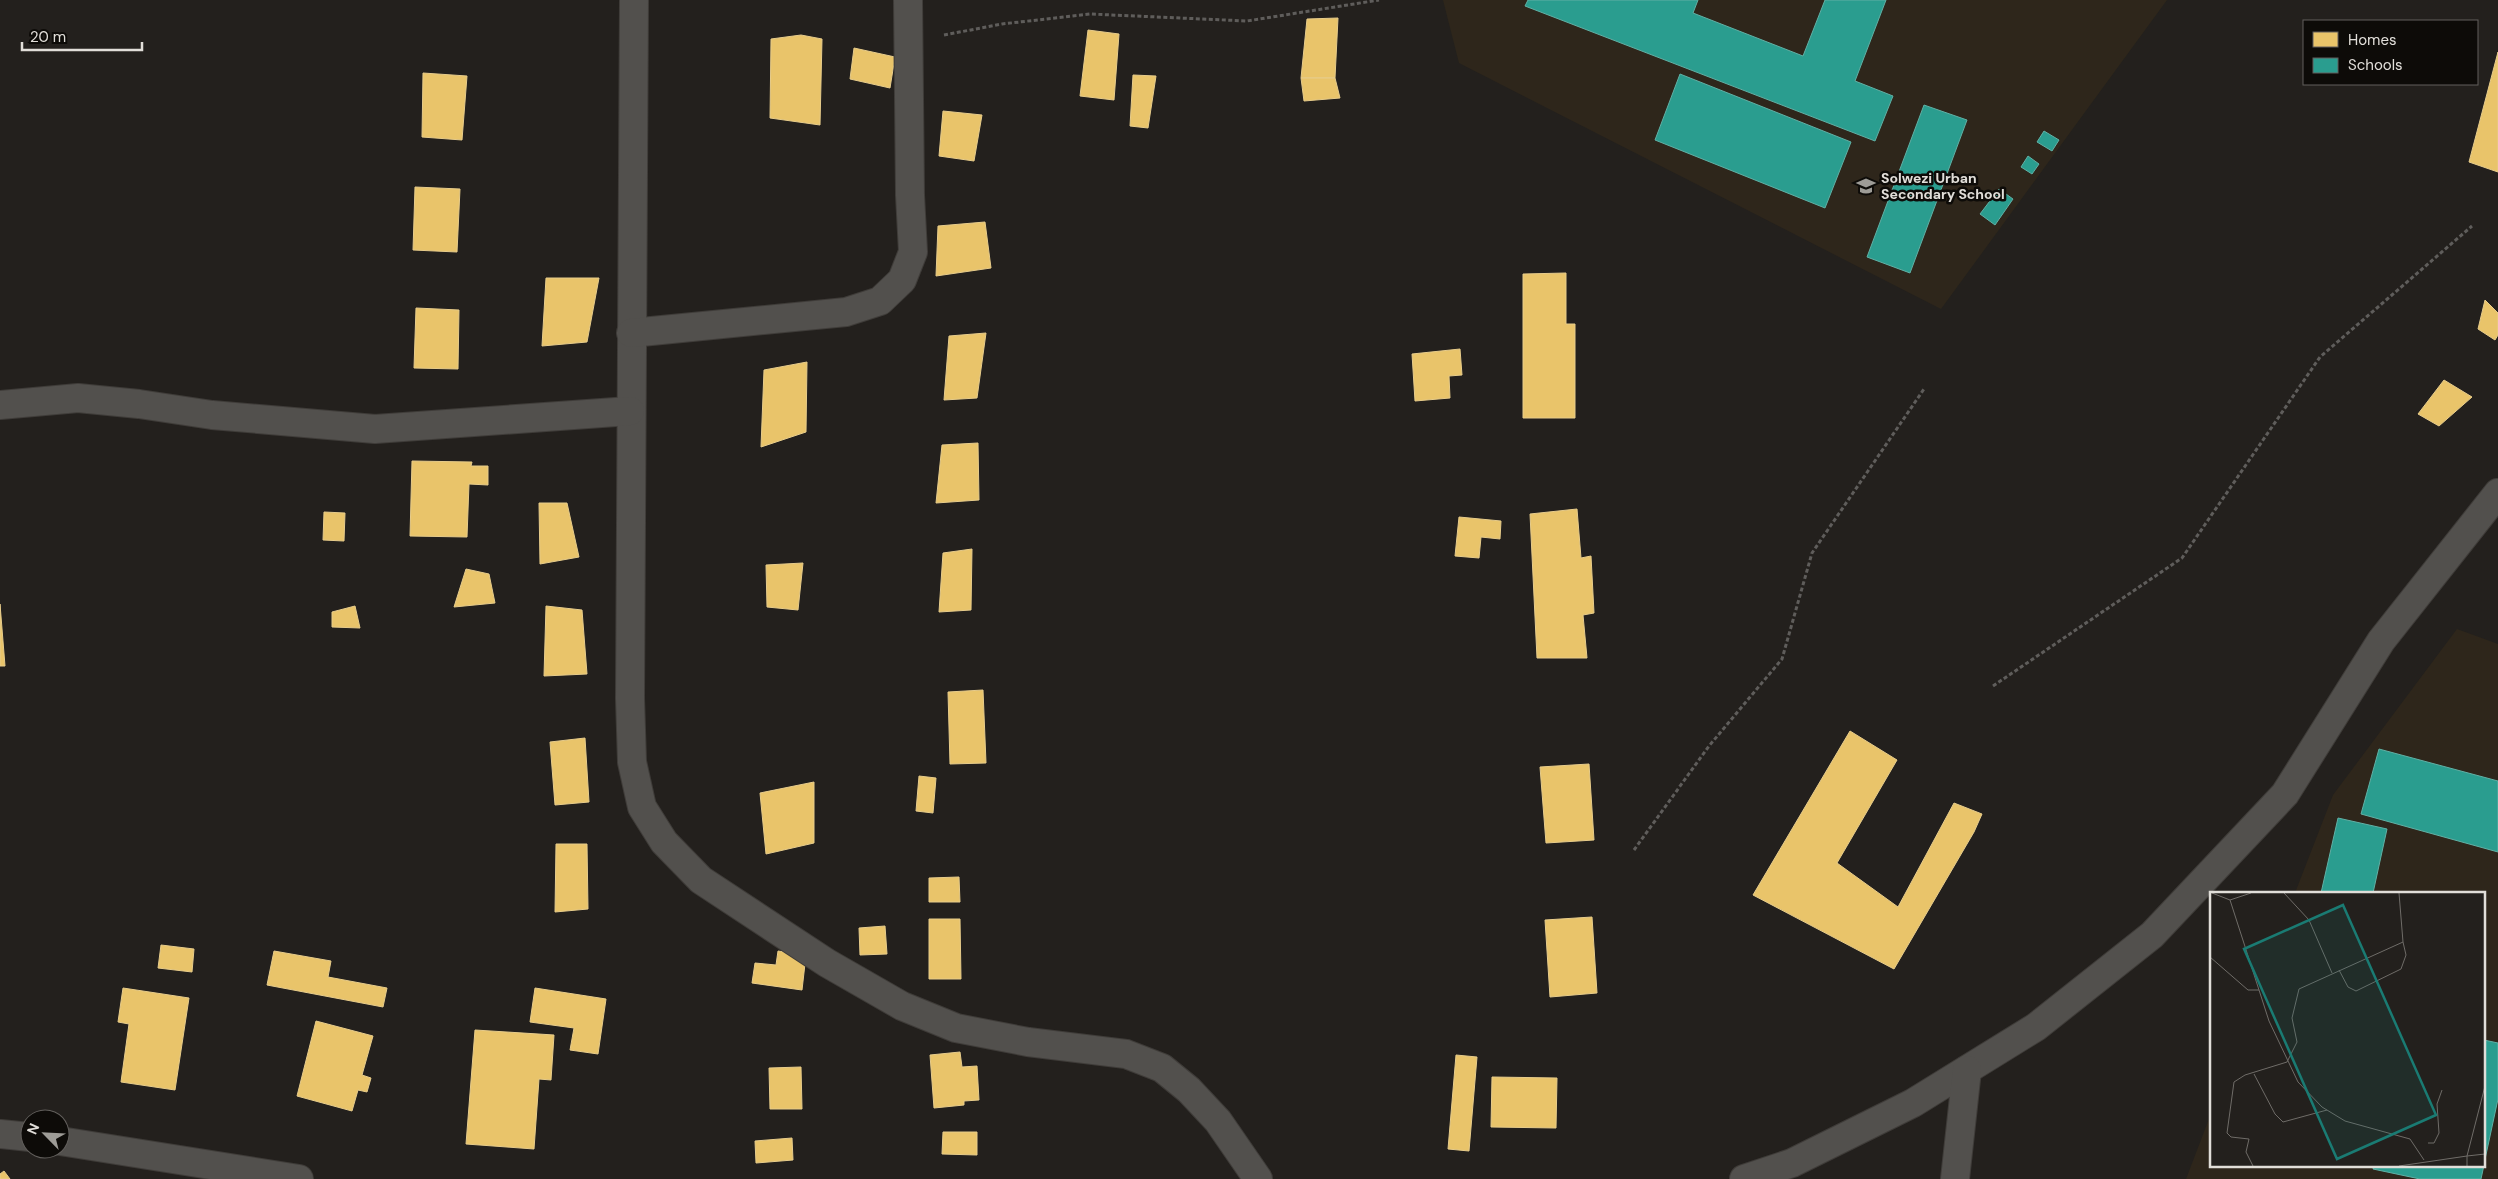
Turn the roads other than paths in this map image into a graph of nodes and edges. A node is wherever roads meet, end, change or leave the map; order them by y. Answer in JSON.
{"nodes":[{"id":1,"x":634,"y":0,"type":"edge"},
{"id":2,"x":908,"y":0,"type":"edge"},
{"id":3,"x":631,"y":334,"type":"junction"},
{"id":4,"x":0,"y":405,"type":"edge"},
{"id":5,"x":630,"y":411,"type":"junction"},
{"id":6,"x":2498,"y":492,"type":"edge"},
{"id":7,"x":1967,"y":1070,"type":"junction"},
{"id":8,"x":0,"y":1134,"type":"edge"},
{"id":9,"x":20,"y":1136,"type":"edge"},
{"id":10,"x":70,"y":1144,"type":"edge"},
{"id":11,"x":299,"y":1179,"type":"edge"},
{"id":12,"x":1258,"y":1179,"type":"edge"},
{"id":13,"x":1744,"y":1179,"type":"edge"},
{"id":14,"x":1955,"y":1179,"type":"edge"}],
"edges":[{"from":1,"to":3,"type":"street"},
{"from":2,"to":3,"type":"street"},
{"from":3,"to":5,"type":"street"},
{"from":4,"to":5,"type":"street"},
{"from":5,"to":12,"type":"street"},
{"from":6,"to":7,"type":"street"},
{"from":7,"to":13,"type":"street"},
{"from":7,"to":14,"type":"street"},
{"from":8,"to":9,"type":"street"},
{"from":10,"to":11,"type":"street"}]}
